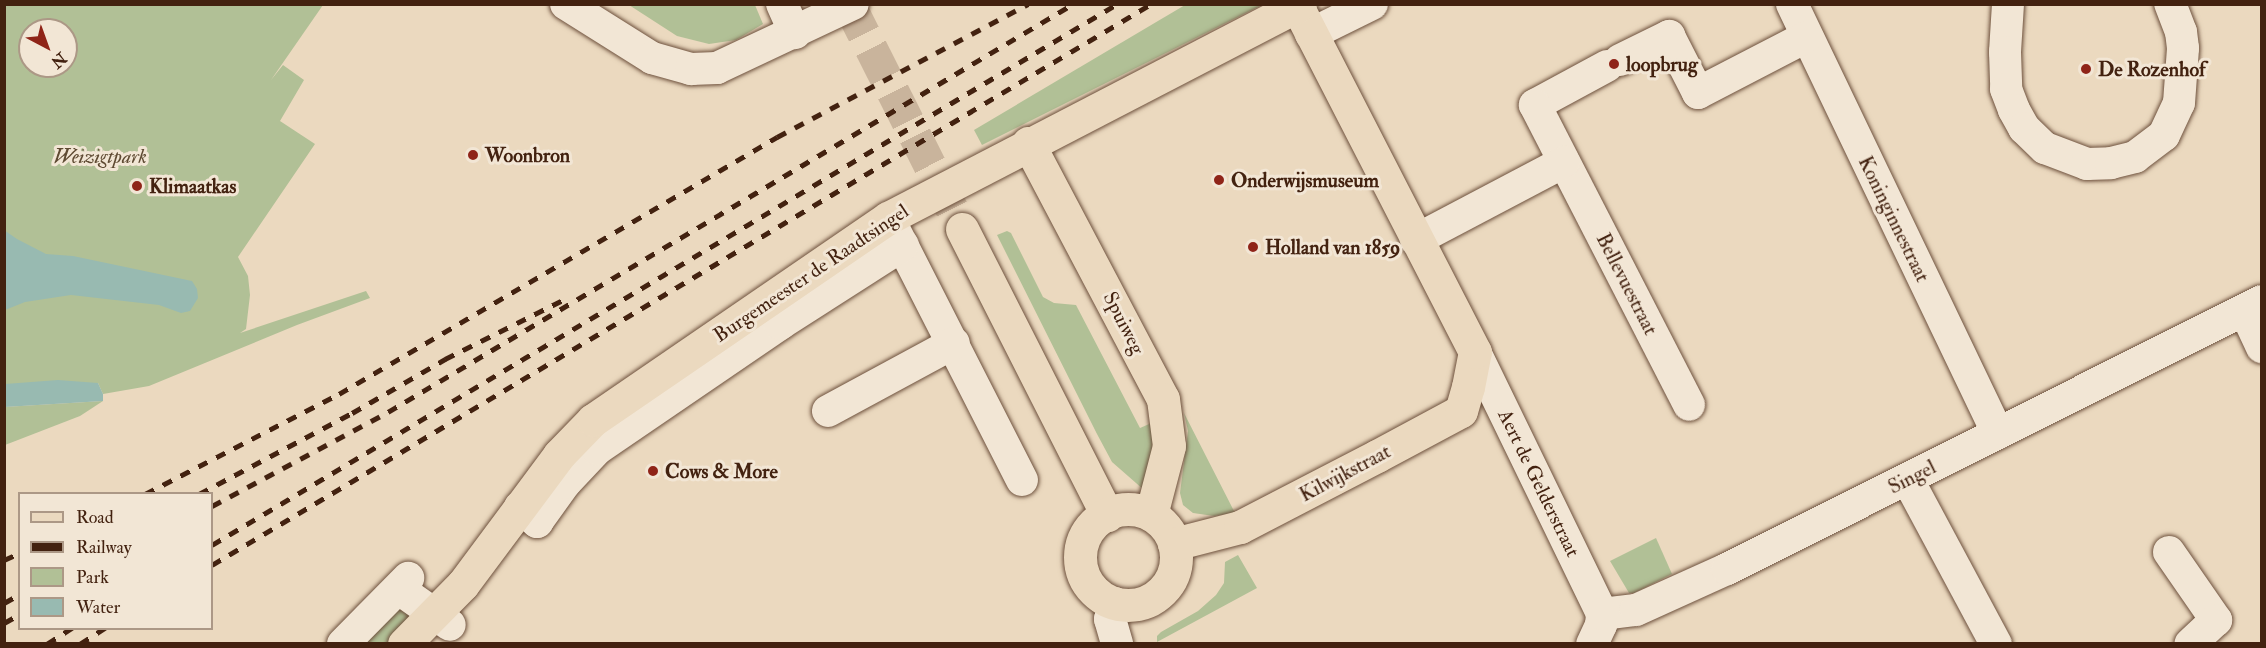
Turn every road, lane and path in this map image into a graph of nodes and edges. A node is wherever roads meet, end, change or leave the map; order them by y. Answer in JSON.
{"nodes":[{"id":1,"x":566,"y":4,"type":"edge"},
{"id":2,"x":782,"y":4,"type":"edge"},
{"id":3,"x":853,"y":4,"type":"edge"},
{"id":4,"x":1372,"y":4,"type":"edge"},
{"id":5,"x":1792,"y":4,"type":"edge"},
{"id":6,"x":2008,"y":4,"type":"edge"},
{"id":7,"x":2170,"y":4,"type":"edge"},
{"id":8,"x":1303,"y":15,"type":"edge"},
{"id":9,"x":795,"y":33,"type":"junction"},
{"id":10,"x":1806,"y":37,"type":"junction"},
{"id":11,"x":1035,"y":157,"type":"junction"},
{"id":12,"x":1564,"y":162,"type":"junction"},
{"id":13,"x":962,"y":229,"type":"tunnel mouth"},
{"id":14,"x":896,"y":231,"type":"junction"},
{"id":15,"x":1416,"y":240,"type":"junction"},
{"id":16,"x":2253,"y":306,"type":"edge"},
{"id":17,"x":954,"y":343,"type":"junction"},
{"id":18,"x":2262,"y":347,"type":"edge"},
{"id":19,"x":1475,"y":352,"type":"junction"},
{"id":20,"x":1689,"y":405,"type":"dead end"},
{"id":21,"x":828,"y":411,"type":"dead end"},
{"id":22,"x":1461,"y":411,"type":"junction"},
{"id":23,"x":1511,"y":426,"type":"junction"},
{"id":24,"x":1998,"y":433,"type":"junction"},
{"id":25,"x":1022,"y":480,"type":"dead end"},
{"id":26,"x":1908,"y":480,"type":"junction"},
{"id":27,"x":1107,"y":515,"type":"junction"},
{"id":28,"x":1151,"y":515,"type":"junction"},
{"id":29,"x":1174,"y":544,"type":"junction"},
{"id":30,"x":2169,"y":552,"type":"dead end"},
{"id":31,"x":1115,"y":603,"type":"junction"},
{"id":32,"x":1602,"y":614,"type":"junction"},
{"id":33,"x":440,"y":627,"type":"edge"},
{"id":34,"x":343,"y":644,"type":"edge"},
{"id":35,"x":404,"y":644,"type":"edge"},
{"id":36,"x":1117,"y":644,"type":"edge"},
{"id":37,"x":1592,"y":644,"type":"edge"},
{"id":38,"x":1996,"y":644,"type":"edge"},
{"id":39,"x":2190,"y":644,"type":"edge"}],
"edges":[{"from":1,"to":9,"type":"street"},
{"from":2,"to":9,"type":"street"},
{"from":3,"to":9,"type":"street"},
{"from":4,"to":8,"type":"street","name":"Burgemeester de Raadtsingel"},
{"from":5,"to":10,"type":"street","name":"Koninginnestraat"},
{"from":6,"to":7,"type":"street"},
{"from":8,"to":11,"type":"main road","name":"Burgemeester de Raadtsingel"},
{"from":8,"to":15,"type":"main road","name":"Aert de Gelderstraat"},
{"from":10,"to":12,"type":"street","name":"Bellevuestraat"},
{"from":10,"to":24,"type":"street","name":"Koninginnestraat"},
{"from":11,"to":14,"type":"main road","name":"Burgemeester de Raadtsingel"},
{"from":11,"to":28,"type":"main road","name":"Spuiweg"},
{"from":12,"to":15,"type":"street"},
{"from":12,"to":20,"type":"street","name":"Bellevuestraat"},
{"from":13,"to":27,"type":"main road"},
{"from":14,"to":17,"type":"street"},
{"from":14,"to":33,"type":"main road","name":"Burgemeester de Raadtsingel"},
{"from":15,"to":19,"type":"main road","name":"Aert de Gelderstraat"},
{"from":16,"to":18,"type":"street","name":"Singel"},
{"from":16,"to":24,"type":"street","name":"Singel"},
{"from":17,"to":21,"type":"street"},
{"from":17,"to":25,"type":"street"},
{"from":19,"to":22,"type":"main road"},
{"from":19,"to":23,"type":"street","name":"Aert de Gelderstraat"},
{"from":22,"to":23,"type":"street"},
{"from":22,"to":29,"type":"main road","name":"Kilwijkstraat"},
{"from":23,"to":32,"type":"street","name":"Aert de Gelderstraat"},
{"from":24,"to":26,"type":"street","name":"Singel"},
{"from":26,"to":32,"type":"street","name":"Singel"},
{"from":26,"to":38,"type":"street"},
{"from":27,"to":28,"type":"main road"},
{"from":27,"to":31,"type":"main road"},
{"from":28,"to":29,"type":"main road"},
{"from":29,"to":31,"type":"main road"},
{"from":30,"to":39,"type":"street"},
{"from":31,"to":36,"type":"street"},
{"from":32,"to":37,"type":"street"},
{"from":33,"to":34,"type":"street"},
{"from":33,"to":35,"type":"main road","name":"Burgemeester de Raadtsingel"}]}
